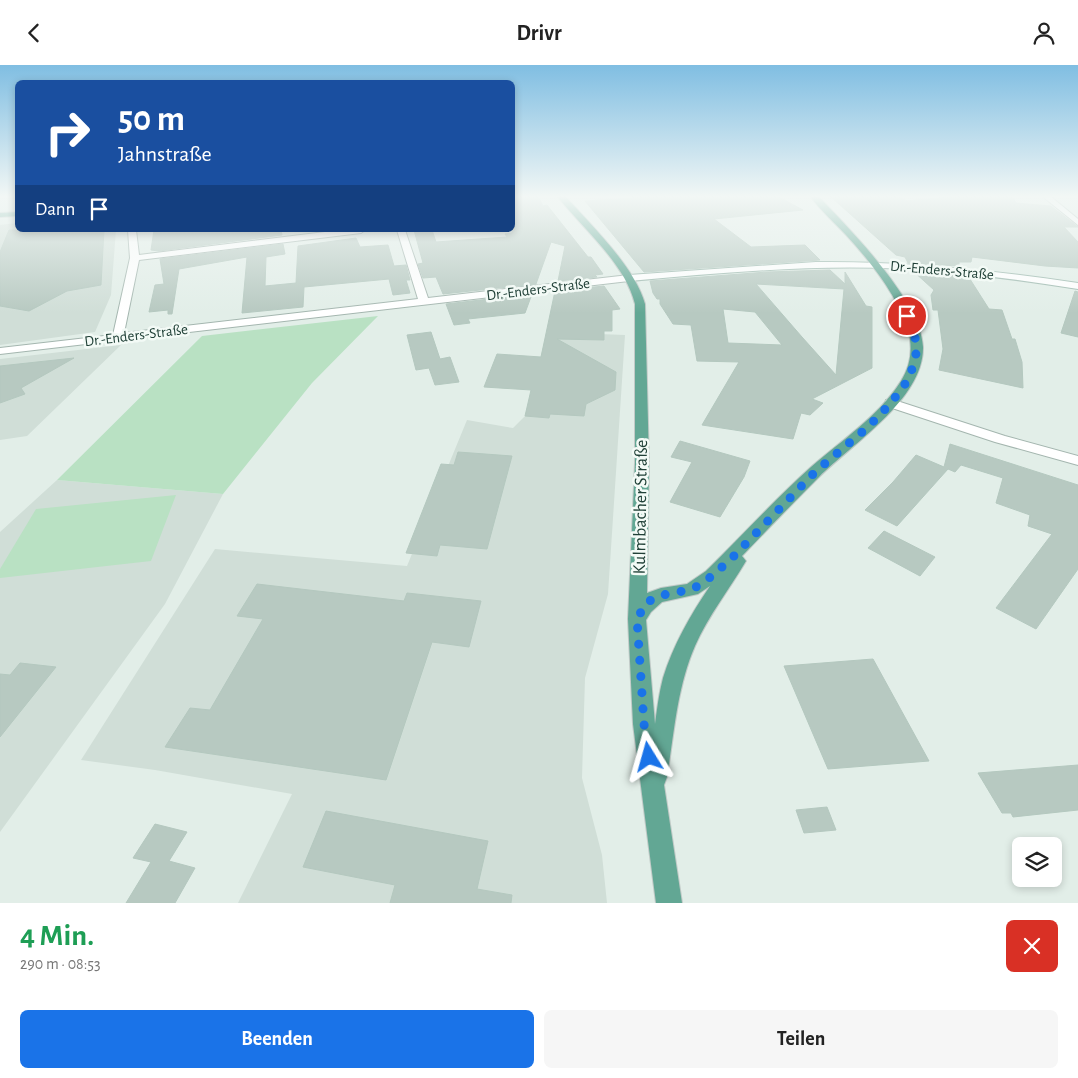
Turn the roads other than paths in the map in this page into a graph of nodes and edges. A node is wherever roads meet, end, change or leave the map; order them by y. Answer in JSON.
{"nodes":[{"id":1,"x":133,"y":235,"type":"edge"},
{"id":2,"x":320,"y":235,"type":"edge"},
{"id":3,"x":403,"y":235,"type":"edge"},
{"id":4,"x":595,"y":235,"type":"edge"},
{"id":5,"x":852,"y":235,"type":"edge"},
{"id":6,"x":135,"y":258,"type":"junction"},
{"id":7,"x":876,"y":265,"type":"junction"},
{"id":8,"x":629,"y":278,"type":"junction"},
{"id":9,"x":1078,"y":286,"type":"edge"},
{"id":10,"x":424,"y":302,"type":"junction"},
{"id":11,"x":118,"y":337,"type":"junction"},
{"id":12,"x":0,"y":351,"type":"edge"},
{"id":13,"x":891,"y":403,"type":"junction"},
{"id":14,"x":1078,"y":461,"type":"edge"},
{"id":15,"x":772,"y":516,"type":"junction"},
{"id":16,"x":637,"y":619,"type":"junction"},
{"id":17,"x":653,"y":791,"type":"junction"},
{"id":18,"x":670,"y":903,"type":"edge"}],
"edges":[{"from":1,"to":6,"type":"street"},
{"from":2,"to":6,"type":"street"},
{"from":3,"to":10,"type":"street"},
{"from":4,"to":8,"type":"main road","name":"Kulmbacher Straße"},
{"from":5,"to":7,"type":"main road"},
{"from":6,"to":11,"type":"street"},
{"from":7,"to":8,"type":"street","name":"Dr.-Enders-Straße"},
{"from":7,"to":9,"type":"street","name":"Dr.-Enders-Straße"},
{"from":7,"to":13,"type":"main road"},
{"from":8,"to":10,"type":"street","name":"Dr.-Enders-Straße"},
{"from":8,"to":16,"type":"main road","name":"Kulmbacher Straße"},
{"from":10,"to":11,"type":"street","name":"Dr.-Enders-Straße"},
{"from":11,"to":12,"type":"street","name":"Dr.-Enders-Straße"},
{"from":13,"to":14,"type":"street"},
{"from":13,"to":15,"type":"main road"},
{"from":15,"to":16,"type":"main road"},
{"from":15,"to":17,"type":"main road"},
{"from":16,"to":17,"type":"main road","name":"Kulmbacher Straße"},
{"from":17,"to":18,"type":"main road","name":"Kulmbacher Straße"}]}
